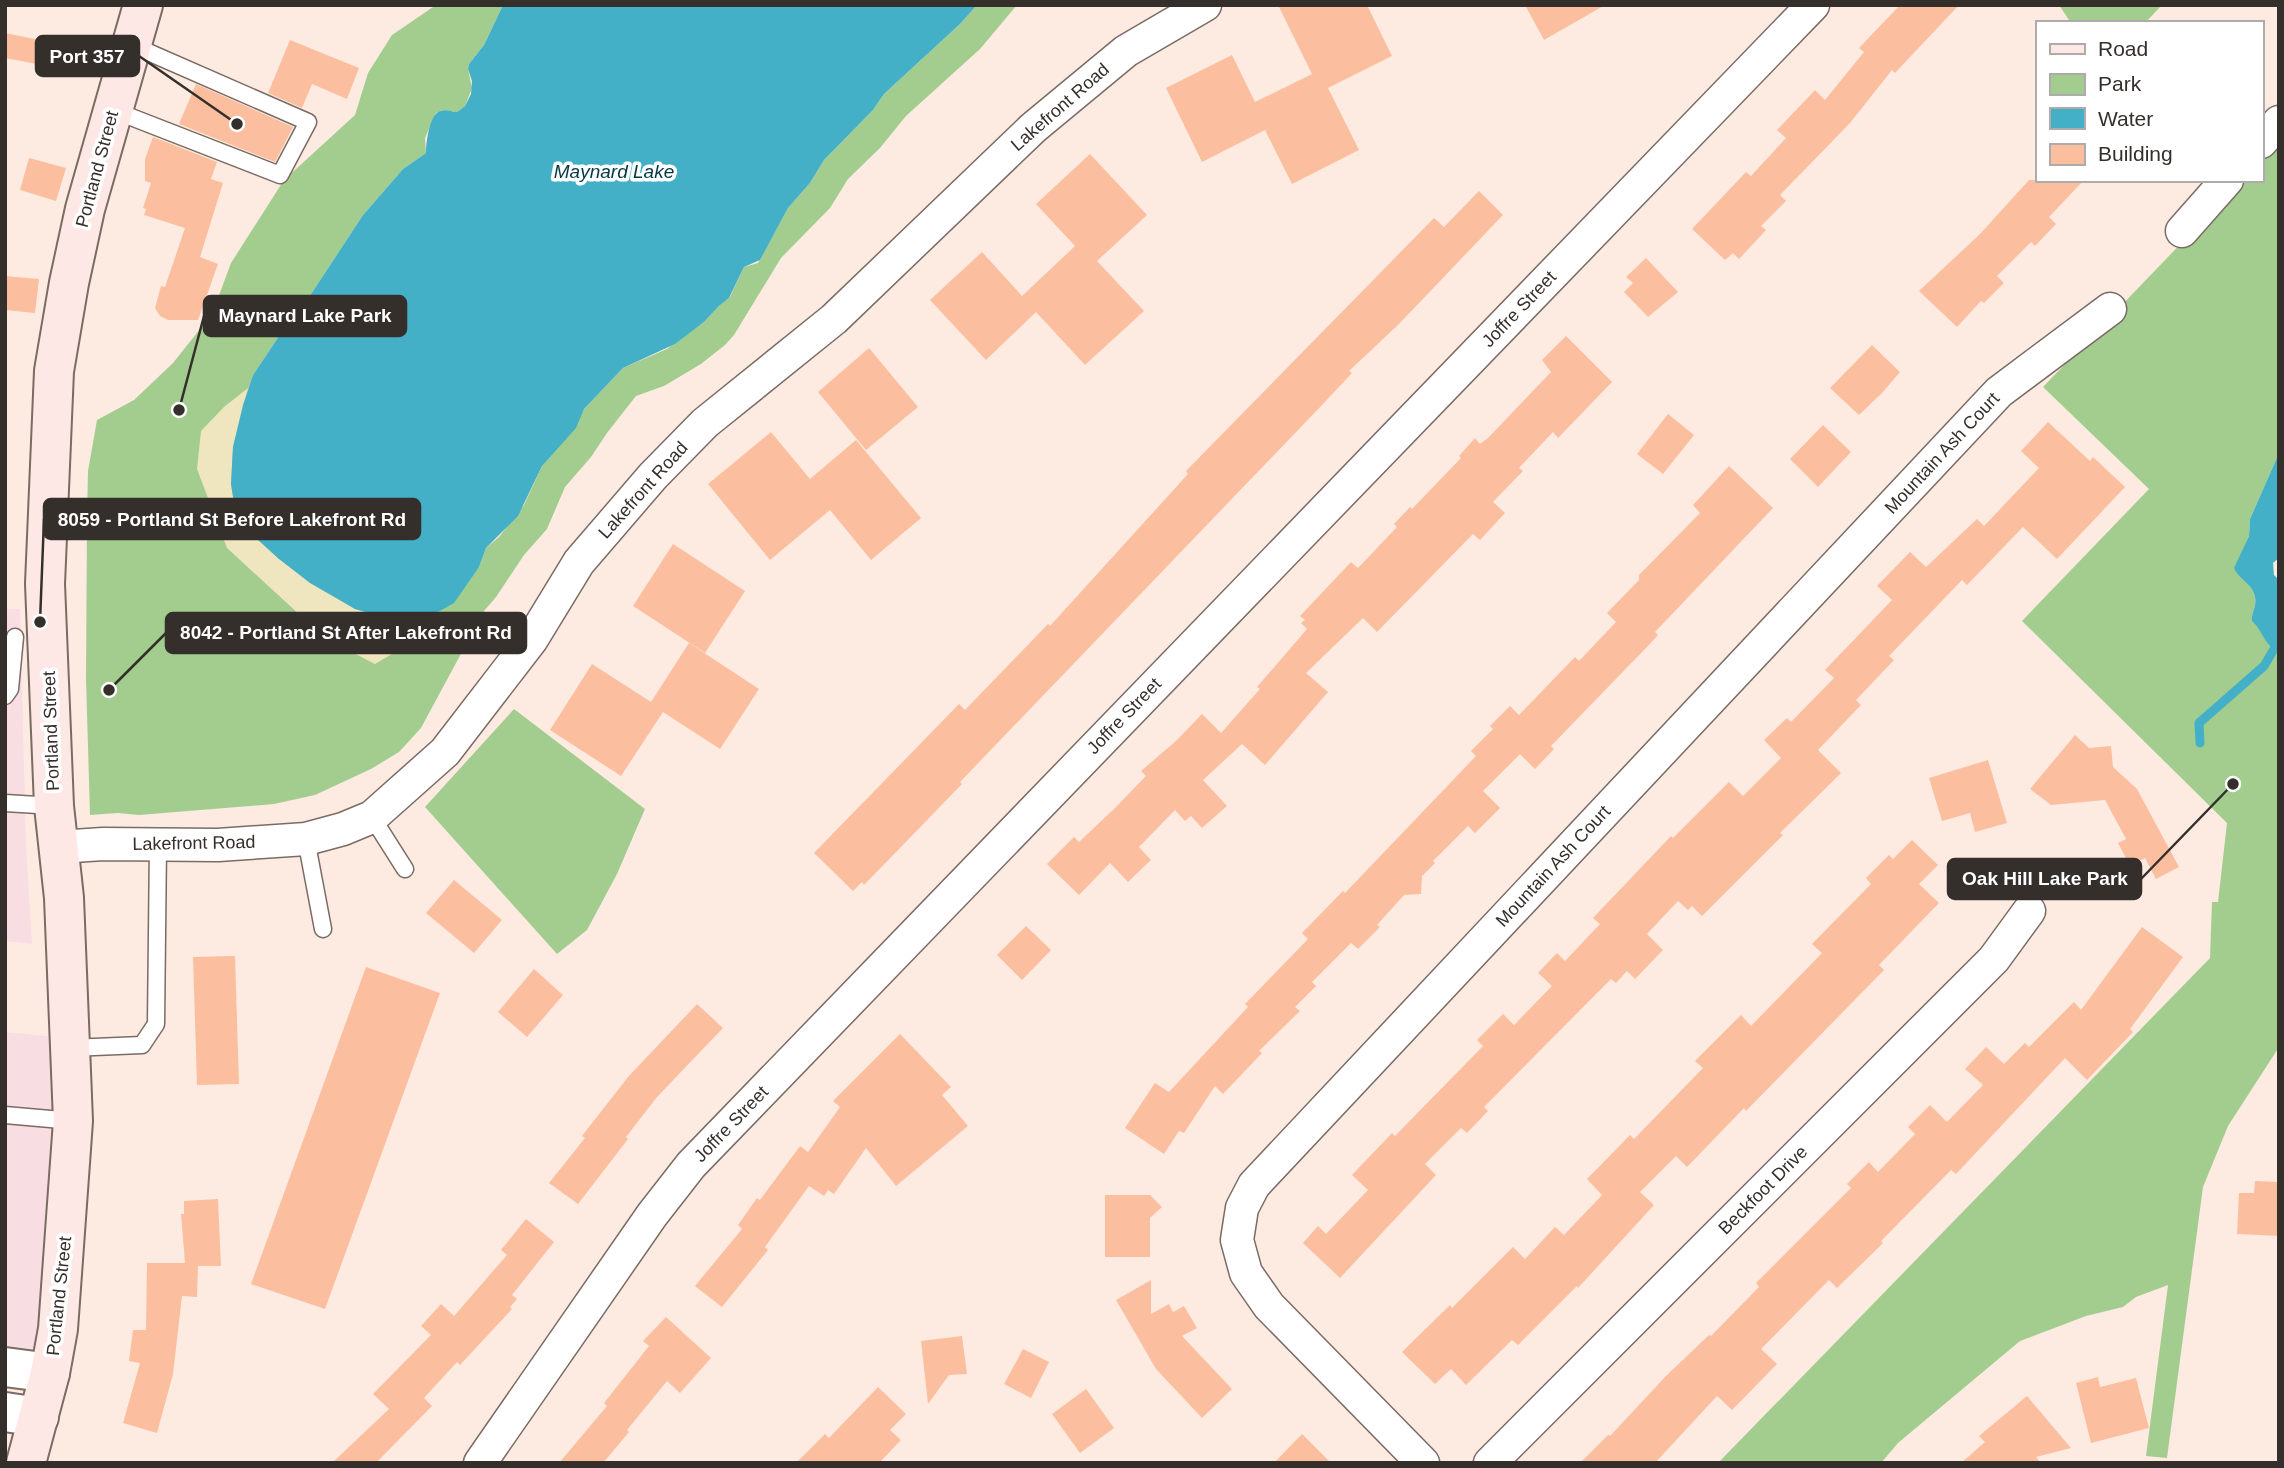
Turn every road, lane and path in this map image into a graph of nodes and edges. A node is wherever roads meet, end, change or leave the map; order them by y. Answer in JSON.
{"nodes":[{"id":1,"x":144,"y":5,"type":"edge"},
{"id":2,"x":1205,"y":5,"type":"edge"},
{"id":3,"x":1813,"y":5,"type":"edge"},
{"id":4,"x":132,"y":45,"type":"junction"},
{"id":5,"x":113,"y":110,"type":"junction"},
{"id":6,"x":2279,"y":122,"type":"edge"},
{"id":7,"x":2263,"y":140,"type":"edge"},
{"id":8,"x":2225,"y":182,"type":"edge"},
{"id":9,"x":2182,"y":231,"type":"dead end"},
{"id":10,"x":2110,"y":309,"type":"dead end"},
{"id":11,"x":22,"y":637,"type":"edge"},
{"id":12,"x":5,"y":696,"type":"edge"},
{"id":13,"x":5,"y":803,"type":"edge"},
{"id":14,"x":54,"y":806,"type":"junction"},
{"id":15,"x":372,"y":817,"type":"junction"},
{"id":16,"x":306,"y":839,"type":"junction"},
{"id":17,"x":158,"y":844,"type":"junction"},
{"id":18,"x":58,"y":847,"type":"junction"},
{"id":19,"x":405,"y":869,"type":"dead end"},
{"id":20,"x":2029,"y":911,"type":"dead end"},
{"id":21,"x":323,"y":929,"type":"dead end"},
{"id":22,"x":70,"y":1048,"type":"junction"},
{"id":23,"x":5,"y":1115,"type":"edge"},
{"id":24,"x":73,"y":1121,"type":"junction"},
{"id":25,"x":5,"y":1367,"type":"edge"},
{"id":26,"x":50,"y":1373,"type":"junction"},
{"id":27,"x":22,"y":1415,"type":"edge"},
{"id":28,"x":26,"y":1463,"type":"edge"},
{"id":29,"x":480,"y":1463,"type":"edge"},
{"id":30,"x":1423,"y":1463,"type":"edge"},
{"id":31,"x":1490,"y":1463,"type":"edge"}],
"edges":[{"from":1,"to":4,"type":"main road","name":"Portland Street"},
{"from":2,"to":15,"type":"street","name":"Lakefront Road"},
{"from":3,"to":29,"type":"street","name":"Joffre Street"},
{"from":4,"to":5,"type":"main road","name":"Portland Street"},
{"from":4,"to":5,"type":"lane"},
{"from":5,"to":11,"type":"main road","name":"Portland Street"},
{"from":6,"to":7,"type":"street"},
{"from":8,"to":9,"type":"street"},
{"from":10,"to":30,"type":"street","name":"Mountain Ash Court"},
{"from":11,"to":12,"type":"lane"},
{"from":11,"to":14,"type":"main road","name":"Portland Street"},
{"from":13,"to":14,"type":"lane"},
{"from":14,"to":18,"type":"main road","name":"Portland Street"},
{"from":15,"to":16,"type":"street","name":"Lakefront Road"},
{"from":15,"to":19,"type":"lane"},
{"from":16,"to":17,"type":"street","name":"Lakefront Road"},
{"from":16,"to":21,"type":"lane"},
{"from":17,"to":18,"type":"street","name":"Lakefront Road"},
{"from":17,"to":22,"type":"lane"},
{"from":18,"to":22,"type":"main road","name":"Portland Street"},
{"from":20,"to":31,"type":"street","name":"Beckfoot Drive"},
{"from":22,"to":24,"type":"main road","name":"Portland Street"},
{"from":23,"to":24,"type":"lane"},
{"from":24,"to":26,"type":"main road","name":"Portland Street"},
{"from":25,"to":26,"type":"street"},
{"from":26,"to":27,"type":"main road","name":"Portland Street"},
{"from":27,"to":28,"type":"main road","name":"Portland Street"}]}
